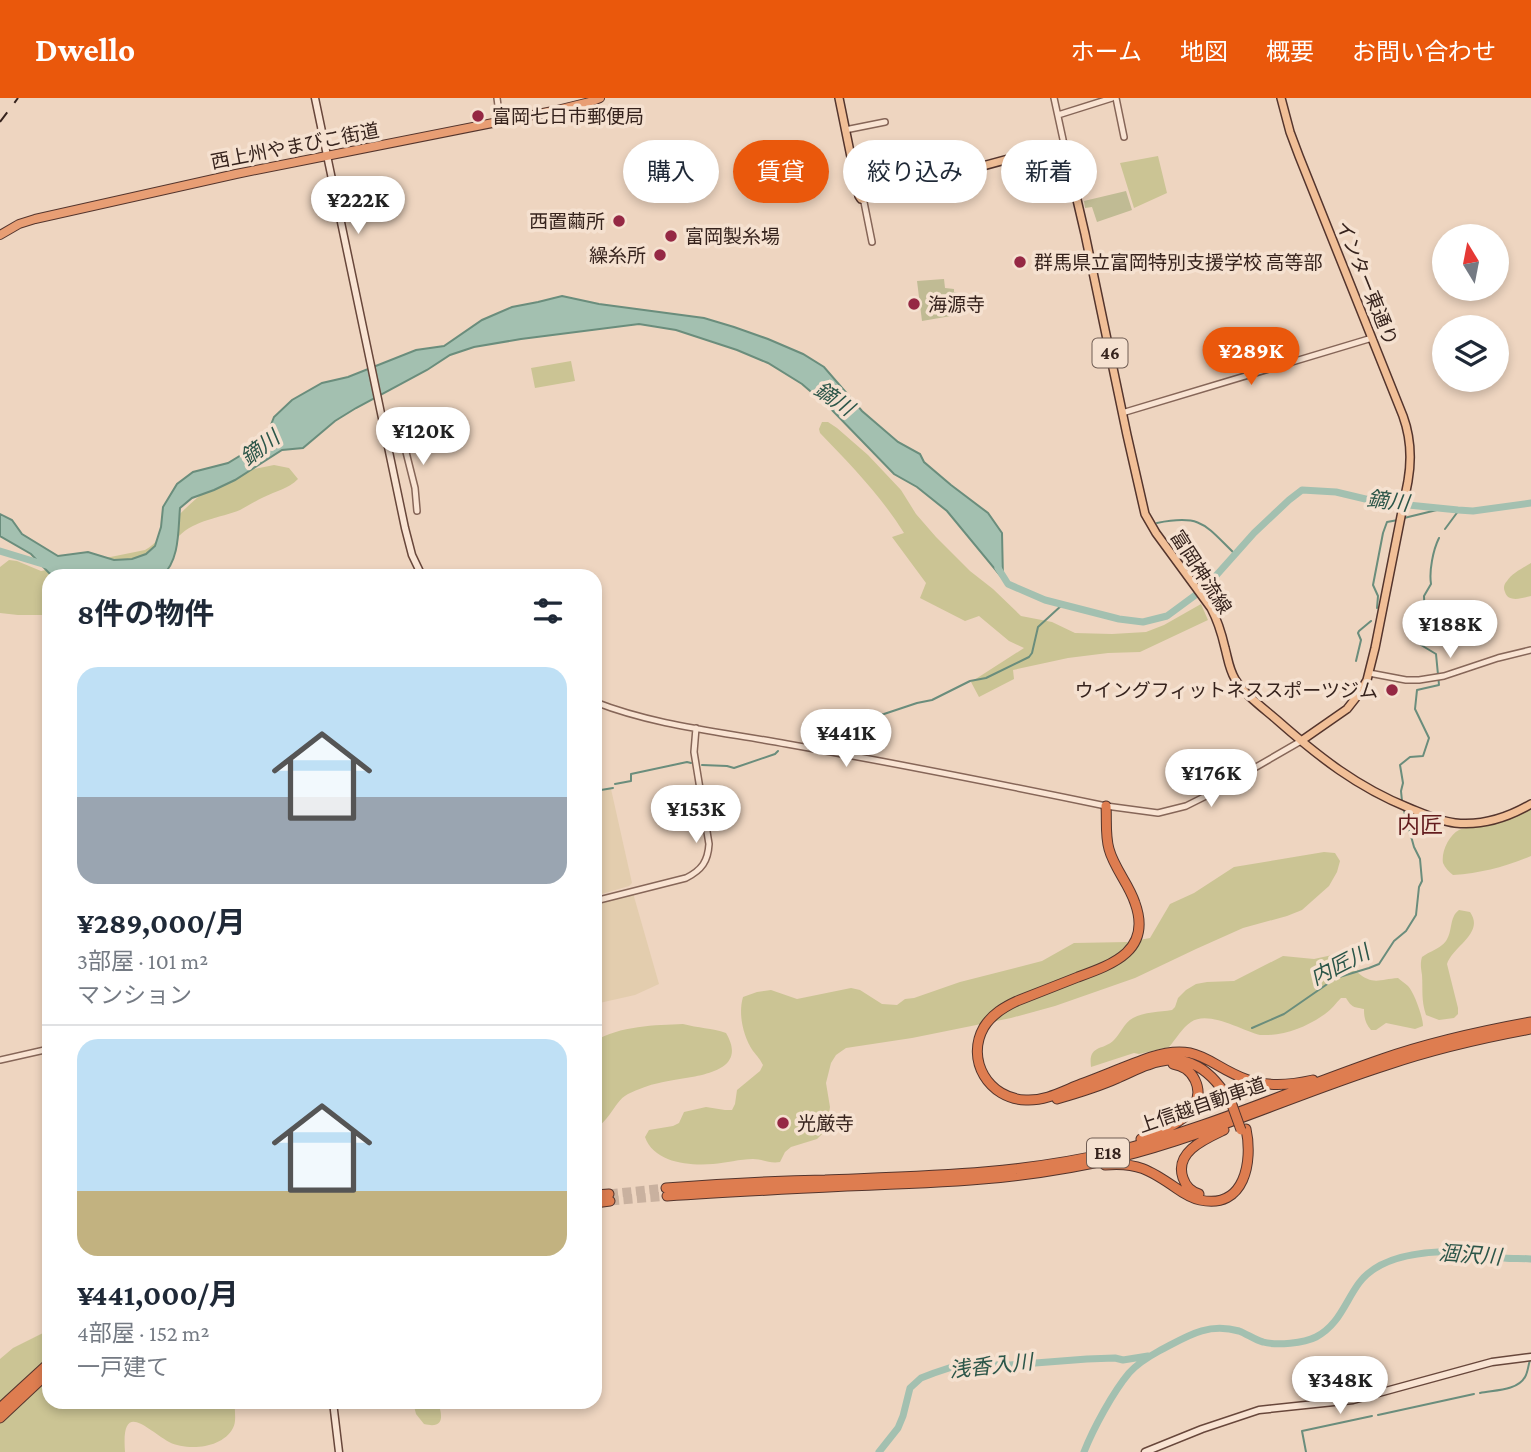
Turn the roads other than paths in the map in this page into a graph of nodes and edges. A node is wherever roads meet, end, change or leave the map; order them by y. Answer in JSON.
{"nodes":[{"id":1,"x":315,"y":98,"type":"edge"},
{"id":2,"x":497,"y":98,"type":"edge"},
{"id":3,"x":600,"y":98,"type":"edge"},
{"id":4,"x":839,"y":98,"type":"edge"},
{"id":5,"x":1054,"y":98,"type":"edge"},
{"id":6,"x":1114,"y":98,"type":"edge"},
{"id":7,"x":1281,"y":98,"type":"edge"},
{"id":8,"x":1058,"y":115,"type":"junction"},
{"id":9,"x":500,"y":121,"type":"junction"},
{"id":10,"x":885,"y":122,"type":"dead end"},
{"id":11,"x":845,"y":130,"type":"junction"},
{"id":12,"x":1124,"y":137,"type":"dead end"},
{"id":13,"x":847,"y":140,"type":"edge"},
{"id":14,"x":1063,"y":140,"type":"edge"},
{"id":15,"x":328,"y":156,"type":"junction"},
{"id":16,"x":864,"y":203,"type":"edge"},
{"id":17,"x":1077,"y":203,"type":"edge"},
{"id":18,"x":0,"y":235,"type":"edge"},
{"id":19,"x":872,"y":242,"type":"dead end"},
{"id":20,"x":1372,"y":338,"type":"junction"},
{"id":21,"x":1122,"y":413,"type":"junction"},
{"id":22,"x":400,"y":428,"type":"dead end"},
{"id":23,"x":417,"y":511,"type":"dead end"},
{"id":24,"x":419,"y":569,"type":"edge"},
{"id":25,"x":1531,"y":650,"type":"edge"},
{"id":26,"x":1369,"y":673,"type":"junction"},
{"id":27,"x":602,"y":704,"type":"edge"},
{"id":28,"x":696,"y":728,"type":"junction"},
{"id":29,"x":1301,"y":741,"type":"junction"},
{"id":30,"x":1531,"y":804,"type":"edge"},
{"id":31,"x":1106,"y":806,"type":"junction"},
{"id":32,"x":602,"y":899,"type":"edge"},
{"id":33,"x":1531,"y":1022,"type":"edge"},
{"id":34,"x":1531,"y":1029,"type":"edge"},
{"id":35,"x":1410,"y":1050,"type":"junction"},
{"id":36,"x":42,"y":1051,"type":"edge"},
{"id":37,"x":0,"y":1060,"type":"edge"},
{"id":38,"x":1150,"y":1061,"type":"junction"},
{"id":39,"x":1303,"y":1095,"type":"junction"},
{"id":40,"x":1243,"y":1129,"type":"junction"},
{"id":41,"x":1052,"y":1164,"type":"junction"},
{"id":42,"x":998,"y":1179,"type":"junction"},
{"id":43,"x":1531,"y":1357,"type":"edge"},
{"id":44,"x":42,"y":1369,"type":"edge"},
{"id":45,"x":42,"y":1379,"type":"edge"},
{"id":46,"x":0,"y":1408,"type":"edge"},
{"id":47,"x":334,"y":1409,"type":"edge"},
{"id":48,"x":0,"y":1418,"type":"edge"},
{"id":49,"x":339,"y":1452,"type":"edge"},
{"id":50,"x":1145,"y":1452,"type":"edge"}],
"edges":[{"from":1,"to":15,"type":"main road"},
{"from":2,"to":9,"type":"street"},
{"from":3,"to":9,"type":"highway","name":"西上州やまびこ街道"},
{"from":4,"to":11,"type":"main road"},
{"from":5,"to":8,"type":"street"},
{"from":6,"to":8,"type":"street"},
{"from":6,"to":12,"type":"street"},
{"from":7,"to":20,"type":"main road","name":"インター東通り"},
{"from":8,"to":14,"type":"street"},
{"from":9,"to":15,"type":"highway","name":"西上州やまびこ街道"},
{"from":10,"to":11,"type":"street"},
{"from":11,"to":13,"type":"main road"},
{"from":15,"to":18,"type":"highway","name":"西上州やまびこ街道"},
{"from":15,"to":24,"type":"main road"},
{"from":16,"to":19,"type":"street"},
{"from":17,"to":21,"type":"main road","name":"富岡神流線","number":"46"},
{"from":20,"to":21,"type":"street"},
{"from":20,"to":26,"type":"main road","name":"インター東通り"},
{"from":21,"to":29,"type":"main road","name":"富岡神流線","number":"46"},
{"from":22,"to":23,"type":"street"},
{"from":25,"to":26,"type":"street"},
{"from":26,"to":29,"type":"main road"},
{"from":27,"to":28,"type":"street"},
{"from":28,"to":31,"type":"street"},
{"from":28,"to":32,"type":"street"},
{"from":29,"to":30,"type":"main road","name":"富岡神流線","number":"46"},
{"from":29,"to":31,"type":"street"},
{"from":31,"to":38,"type":"highway"},
{"from":33,"to":35,"type":"highway","name":"上信越自動車道","number":"E18"},
{"from":34,"to":39,"type":"highway","name":"上信越自動車道","number":"E18"},
{"from":35,"to":38,"type":"highway"},
{"from":35,"to":41,"type":"highway","name":"上信越自動車道","number":"E18"},
{"from":36,"to":37,"type":"street"},
{"from":38,"to":40,"type":"highway","bridge":true},
{"from":38,"to":41,"type":"highway"},
{"from":39,"to":40,"type":"highway"},
{"from":39,"to":42,"type":"highway","name":"上信越自動車道","number":"E18"},
{"from":40,"to":42,"type":"highway"},
{"from":41,"to":42,"type":"highway","name":"上信越自動車道","number":"E18"},
{"from":43,"to":50,"type":"main road"},
{"from":44,"to":46,"type":"highway"},
{"from":45,"to":48,"type":"highway"},
{"from":47,"to":49,"type":"main road"}]}
